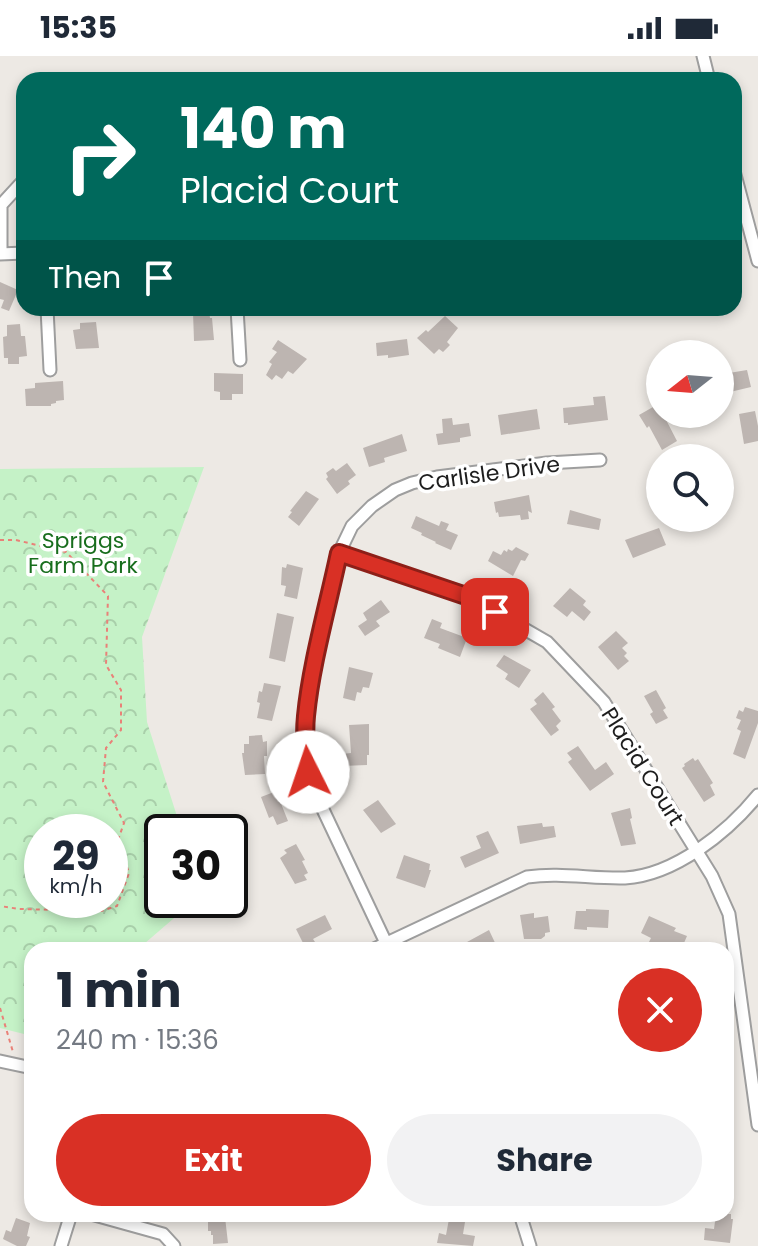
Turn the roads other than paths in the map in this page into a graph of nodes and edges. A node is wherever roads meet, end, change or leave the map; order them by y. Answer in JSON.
{"nodes":[{"id":1,"x":16,"y":189,"type":"edge"},
{"id":2,"x":742,"y":216,"type":"edge"},
{"id":3,"x":0,"y":220,"type":"edge"},
{"id":4,"x":1,"y":254,"type":"edge"},
{"id":5,"x":758,"y":261,"type":"edge"},
{"id":6,"x":47,"y":316,"type":"edge"},
{"id":7,"x":237,"y":316,"type":"edge"},
{"id":8,"x":240,"y":360,"type":"dead end"},
{"id":9,"x":50,"y":370,"type":"dead end"},
{"id":10,"x":600,"y":460,"type":"dead end"},
{"id":11,"x":339,"y":553,"type":"junction"},
{"id":12,"x":758,"y":795,"type":"edge"},
{"id":13,"x":695,"y":851,"type":"junction"},
{"id":14,"x":386,"y":942,"type":"edge"},
{"id":15,"x":388,"y":942,"type":"edge"},
{"id":16,"x":733,"y":942,"type":"edge"},
{"id":17,"x":734,"y":950,"type":"edge"},
{"id":18,"x":0,"y":1061,"type":"edge"},
{"id":19,"x":24,"y":1066,"type":"edge"},
{"id":20,"x":758,"y":1122,"type":"edge"},
{"id":21,"x":68,"y":1222,"type":"edge"},
{"id":22,"x":120,"y":1222,"type":"edge"},
{"id":23,"x":522,"y":1222,"type":"edge"},
{"id":24,"x":61,"y":1246,"type":"edge"},
{"id":25,"x":174,"y":1246,"type":"edge"},
{"id":26,"x":530,"y":1246,"type":"edge"}],
"edges":[{"from":1,"to":3,"type":"street"},
{"from":2,"to":5,"type":"street"},
{"from":3,"to":4,"type":"street"},
{"from":6,"to":9,"type":"street"},
{"from":7,"to":8,"type":"street"},
{"from":10,"to":11,"type":"street","name":"Carlisle Drive"},
{"from":11,"to":13,"type":"street","name":"Placid Court"},
{"from":11,"to":14,"type":"street","name":"Carlisle Drive"},
{"from":12,"to":13,"type":"street"},
{"from":13,"to":15,"type":"street"},
{"from":13,"to":16,"type":"street","name":"Placid Court"},
{"from":17,"to":20,"type":"street","name":"Placid Court"},
{"from":18,"to":19,"type":"street"},
{"from":21,"to":24,"type":"street"},
{"from":22,"to":25,"type":"street"},
{"from":23,"to":26,"type":"street"}]}
